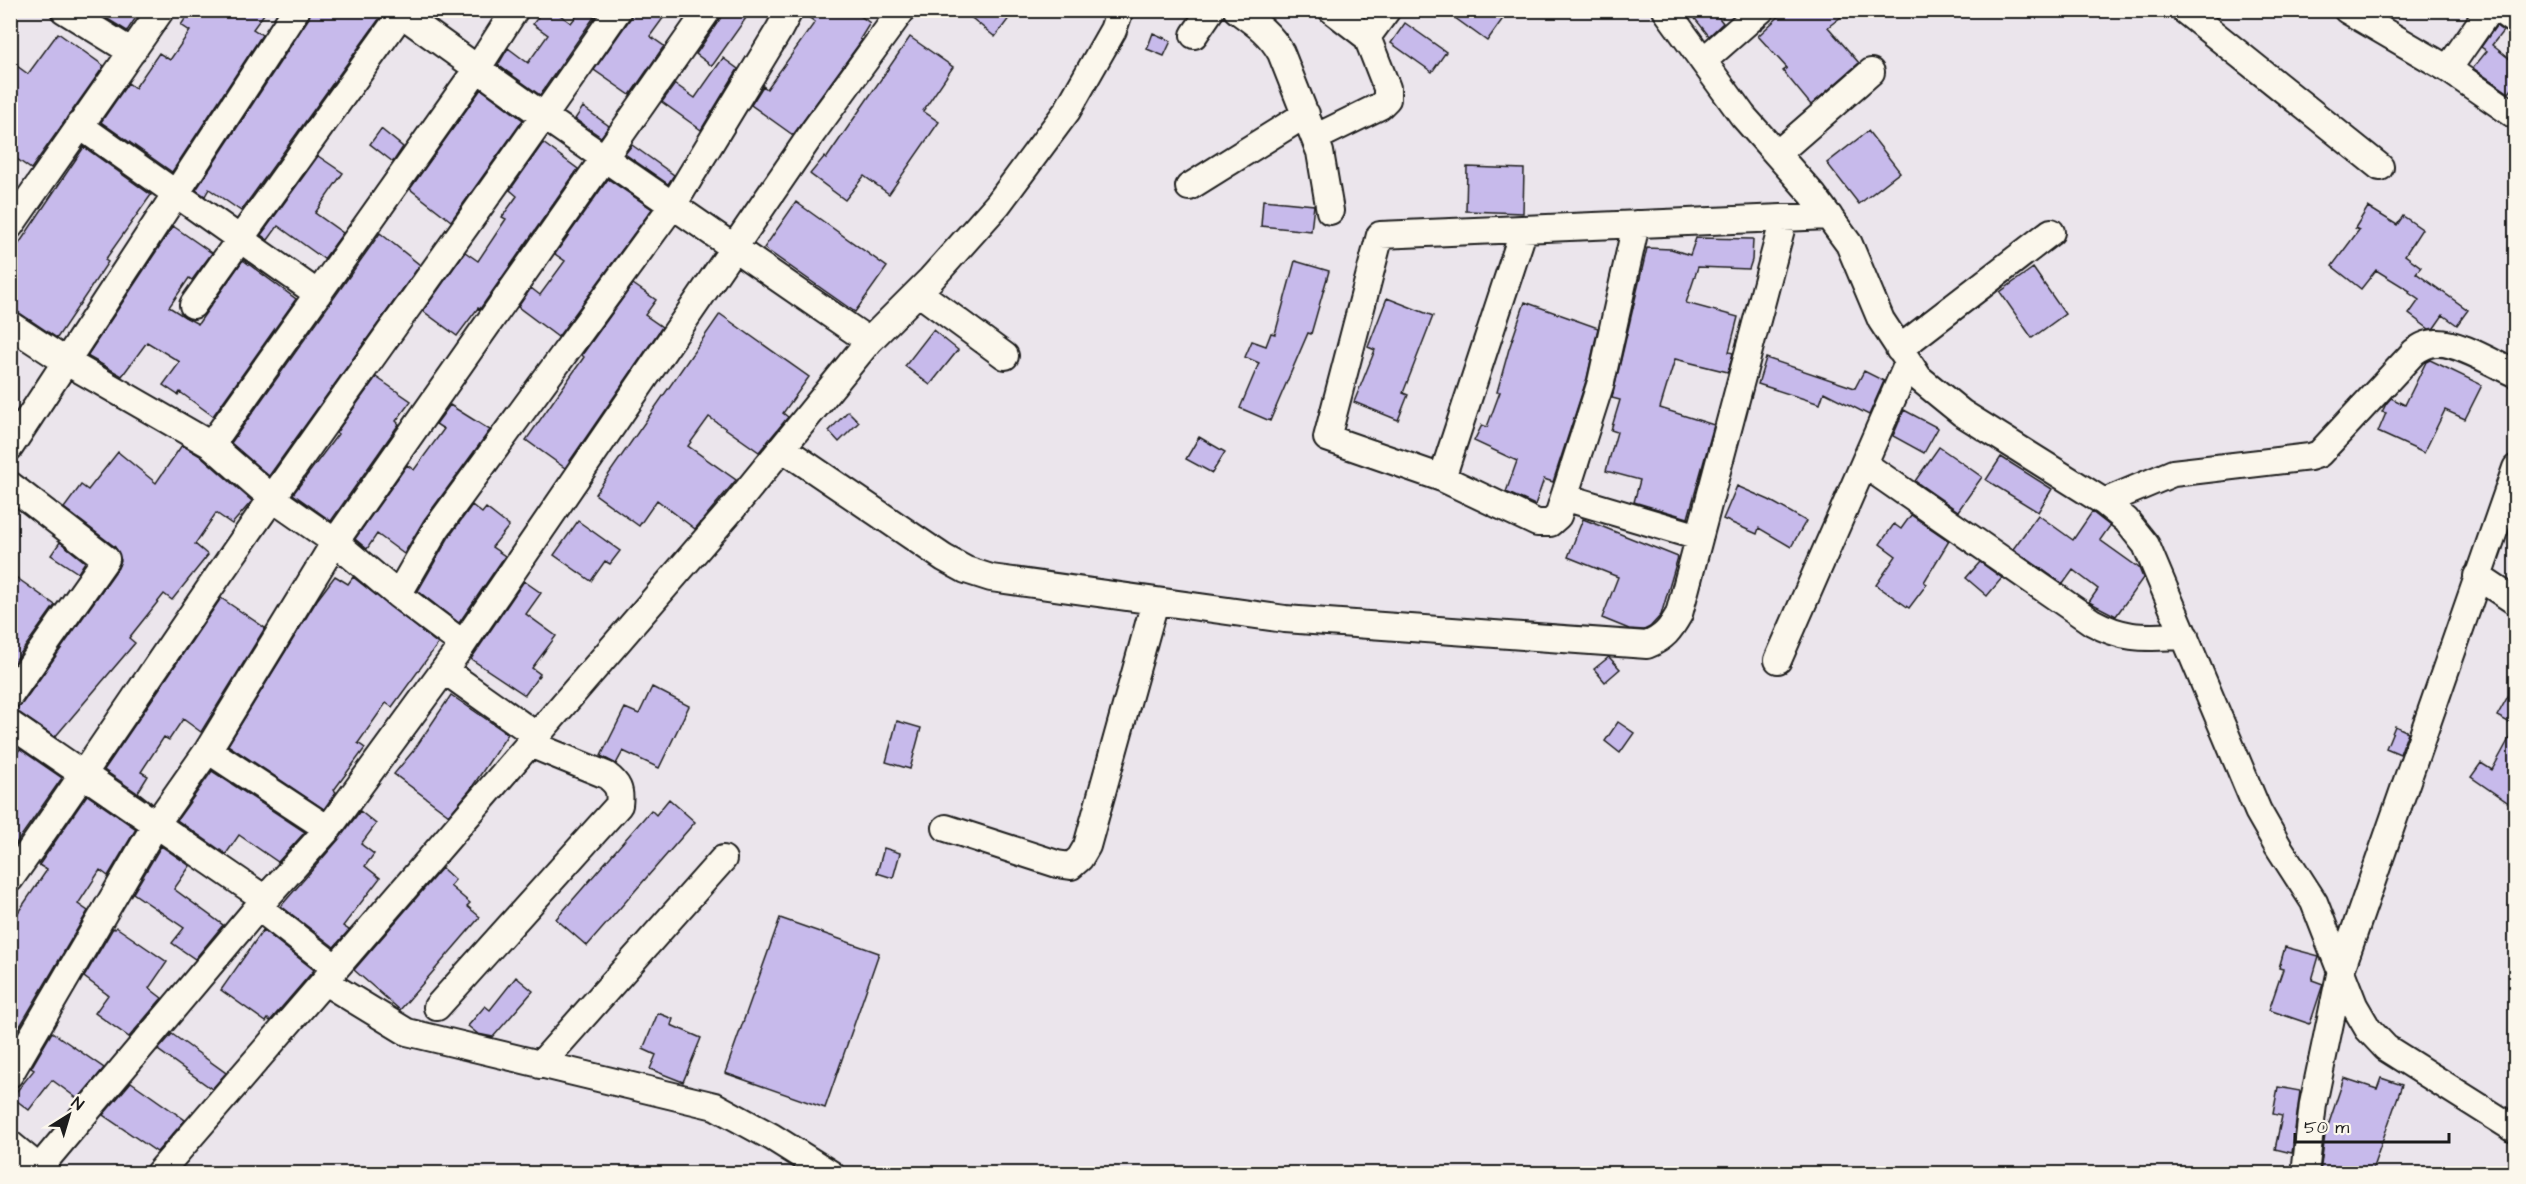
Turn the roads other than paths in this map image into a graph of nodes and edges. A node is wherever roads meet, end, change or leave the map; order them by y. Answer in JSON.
{"nodes":[{"id":1,"x":64,"y":10,"type":"edge"},
{"id":2,"x":161,"y":10,"type":"edge"},
{"id":3,"x":297,"y":10,"type":"edge"},
{"id":4,"x":514,"y":10,"type":"edge"},
{"id":5,"x":618,"y":10,"type":"edge"},
{"id":6,"x":708,"y":10,"type":"edge"},
{"id":7,"x":787,"y":10,"type":"edge"},
{"id":8,"x":902,"y":10,"type":"edge"},
{"id":9,"x":1120,"y":10,"type":"edge"},
{"id":10,"x":1211,"y":10,"type":"edge"},
{"id":11,"x":1237,"y":10,"type":"edge"},
{"id":12,"x":1332,"y":10,"type":"edge"},
{"id":13,"x":1387,"y":10,"type":"edge"},
{"id":14,"x":1666,"y":10,"type":"edge"},
{"id":15,"x":1761,"y":10,"type":"edge"},
{"id":16,"x":2184,"y":10,"type":"edge"},
{"id":17,"x":2347,"y":10,"type":"edge"},
{"id":18,"x":2489,"y":10,"type":"edge"},
{"id":19,"x":2499,"y":10,"type":"edge"},
{"id":20,"x":400,"y":12,"type":"edge"},
{"id":21,"x":2516,"y":22,"type":"edge"},
{"id":22,"x":1194,"y":35,"type":"dead end"},
{"id":23,"x":1368,"y":37,"type":"junction"},
{"id":24,"x":132,"y":52,"type":"junction"},
{"id":25,"x":1703,"y":61,"type":"junction"},
{"id":26,"x":477,"y":69,"type":"junction"},
{"id":27,"x":2448,"y":69,"type":"junction"},
{"id":28,"x":1871,"y":72,"type":"dead end"},
{"id":29,"x":1306,"y":114,"type":"junction"},
{"id":30,"x":2516,"y":116,"type":"edge"},
{"id":31,"x":545,"y":117,"type":"junction"},
{"id":32,"x":79,"y":126,"type":"junction"},
{"id":33,"x":1316,"y":138,"type":"junction"},
{"id":34,"x":1777,"y":154,"type":"junction"},
{"id":35,"x":603,"y":157,"type":"junction"},
{"id":36,"x":2380,"y":167,"type":"dead end"},
{"id":37,"x":1190,"y":187,"type":"dead end"},
{"id":38,"x":175,"y":194,"type":"junction"},
{"id":39,"x":673,"y":205,"type":"junction"},
{"id":40,"x":1330,"y":211,"type":"dead end"},
{"id":41,"x":1829,"y":216,"type":"junction"},
{"id":42,"x":1784,"y":218,"type":"junction"},
{"id":43,"x":1636,"y":224,"type":"junction"},
{"id":44,"x":10,"y":226,"type":"edge"},
{"id":45,"x":1524,"y":229,"type":"junction"},
{"id":46,"x":2051,"y":232,"type":"dead end"},
{"id":47,"x":240,"y":239,"type":"junction"},
{"id":48,"x":734,"y":248,"type":"junction"},
{"id":49,"x":918,"y":292,"type":"junction"},
{"id":50,"x":318,"y":294,"type":"junction"},
{"id":51,"x":193,"y":305,"type":"dead end"},
{"id":52,"x":10,"y":325,"type":"edge"},
{"id":53,"x":869,"y":341,"type":"junction"},
{"id":54,"x":1005,"y":356,"type":"dead end"},
{"id":55,"x":1904,"y":356,"type":"junction"},
{"id":56,"x":65,"y":361,"type":"junction"},
{"id":57,"x":2516,"y":374,"type":"edge"},
{"id":58,"x":211,"y":445,"type":"junction"},
{"id":59,"x":10,"y":447,"type":"edge"},
{"id":60,"x":782,"y":448,"type":"junction"},
{"id":61,"x":1864,"y":464,"type":"junction"},
{"id":62,"x":2516,"y":468,"type":"edge"},
{"id":63,"x":1442,"y":478,"type":"junction"},
{"id":64,"x":10,"y":485,"type":"edge"},
{"id":65,"x":1564,"y":497,"type":"junction"},
{"id":66,"x":272,"y":498,"type":"junction"},
{"id":67,"x":2104,"y":502,"type":"junction"},
{"id":68,"x":1699,"y":537,"type":"junction"},
{"id":69,"x":335,"y":542,"type":"junction"},
{"id":70,"x":2478,"y":576,"type":"junction"},
{"id":71,"x":398,"y":595,"type":"junction"},
{"id":72,"x":1155,"y":602,"type":"junction"},
{"id":73,"x":2516,"y":602,"type":"edge"},
{"id":74,"x":2185,"y":636,"type":"junction"},
{"id":75,"x":463,"y":644,"type":"junction"},
{"id":76,"x":1778,"y":660,"type":"dead end"},
{"id":77,"x":444,"y":670,"type":"junction"},
{"id":78,"x":10,"y":695,"type":"edge"},
{"id":79,"x":10,"y":724,"type":"edge"},
{"id":80,"x":533,"y":740,"type":"junction"},
{"id":81,"x":208,"y":750,"type":"junction"},
{"id":82,"x":84,"y":775,"type":"junction"},
{"id":83,"x":156,"y":824,"type":"junction"},
{"id":84,"x":946,"y":828,"type":"dead end"},
{"id":85,"x":328,"y":829,"type":"junction"},
{"id":86,"x":723,"y":859,"type":"dead end"},
{"id":87,"x":10,"y":879,"type":"edge"},
{"id":88,"x":262,"y":903,"type":"junction"},
{"id":89,"x":2341,"y":970,"type":"junction"},
{"id":90,"x":331,"y":975,"type":"junction"},
{"id":91,"x":437,"y":1007,"type":"dead end"},
{"id":92,"x":540,"y":1065,"type":"junction"},
{"id":93,"x":10,"y":1074,"type":"edge"},
{"id":94,"x":2516,"y":1130,"type":"edge"},
{"id":95,"x":10,"y":1144,"type":"edge"},
{"id":96,"x":37,"y":1171,"type":"edge"},
{"id":97,"x":158,"y":1173,"type":"edge"},
{"id":98,"x":831,"y":1173,"type":"edge"},
{"id":99,"x":2305,"y":1173,"type":"edge"}],
"edges":[{"from":1,"to":24,"type":"street"},
{"from":2,"to":24,"type":"street"},
{"from":3,"to":38,"type":"street"},
{"from":4,"to":26,"type":"street"},
{"from":5,"to":31,"type":"street"},
{"from":6,"to":35,"type":"street"},
{"from":7,"to":39,"type":"street"},
{"from":8,"to":48,"type":"street"},
{"from":9,"to":49,"type":"street"},
{"from":10,"to":22,"type":"street"},
{"from":11,"to":29,"type":"street"},
{"from":12,"to":23,"type":"street"},
{"from":13,"to":23,"type":"street"},
{"from":14,"to":25,"type":"street"},
{"from":15,"to":25,"type":"street"},
{"from":16,"to":36,"type":"street"},
{"from":17,"to":27,"type":"street"},
{"from":18,"to":27,"type":"street"},
{"from":19,"to":21,"type":"street"},
{"from":20,"to":26,"type":"street"},
{"from":20,"to":47,"type":"street"},
{"from":23,"to":33,"type":"street"},
{"from":24,"to":32,"type":"street"},
{"from":25,"to":34,"type":"street"},
{"from":26,"to":31,"type":"street"},
{"from":26,"to":50,"type":"street"},
{"from":27,"to":30,"type":"street"},
{"from":28,"to":34,"type":"street"},
{"from":29,"to":33,"type":"street"},
{"from":29,"to":37,"type":"street"},
{"from":31,"to":35,"type":"street"},
{"from":31,"to":66,"type":"street"},
{"from":32,"to":38,"type":"street"},
{"from":32,"to":44,"type":"street"},
{"from":33,"to":40,"type":"street"},
{"from":34,"to":41,"type":"street"},
{"from":35,"to":39,"type":"street"},
{"from":35,"to":69,"type":"street"},
{"from":38,"to":47,"type":"street"},
{"from":38,"to":56,"type":"street"},
{"from":39,"to":48,"type":"street"},
{"from":39,"to":71,"type":"street"},
{"from":41,"to":42,"type":"street"},
{"from":41,"to":55,"type":"street"},
{"from":42,"to":43,"type":"street"},
{"from":42,"to":68,"type":"street"},
{"from":43,"to":45,"type":"street"},
{"from":43,"to":65,"type":"street"},
{"from":45,"to":63,"type":"street"},
{"from":45,"to":63,"type":"street"},
{"from":46,"to":55,"type":"street"},
{"from":47,"to":50,"type":"street"},
{"from":47,"to":51,"type":"street"},
{"from":48,"to":53,"type":"street"},
{"from":48,"to":75,"type":"street"},
{"from":49,"to":53,"type":"street"},
{"from":49,"to":54,"type":"street"},
{"from":50,"to":58,"type":"street"},
{"from":52,"to":56,"type":"street"},
{"from":53,"to":60,"type":"street"},
{"from":55,"to":61,"type":"street"},
{"from":55,"to":67,"type":"street"},
{"from":56,"to":58,"type":"street"},
{"from":56,"to":59,"type":"street"},
{"from":57,"to":67,"type":"street"},
{"from":58,"to":66,"type":"street"},
{"from":60,"to":72,"type":"street"},
{"from":60,"to":80,"type":"street"},
{"from":61,"to":74,"type":"street"},
{"from":61,"to":76,"type":"street"},
{"from":62,"to":70,"type":"street"},
{"from":63,"to":65,"type":"street"},
{"from":64,"to":78,"type":"street"},
{"from":65,"to":68,"type":"street"},
{"from":66,"to":69,"type":"street"},
{"from":66,"to":82,"type":"street"},
{"from":67,"to":74,"type":"street"},
{"from":68,"to":72,"type":"street"},
{"from":69,"to":71,"type":"street"},
{"from":69,"to":81,"type":"street"},
{"from":70,"to":73,"type":"street"},
{"from":70,"to":89,"type":"street"},
{"from":71,"to":75,"type":"street"},
{"from":72,"to":84,"type":"street"},
{"from":74,"to":89,"type":"street"},
{"from":75,"to":77,"type":"street"},
{"from":77,"to":80,"type":"street"},
{"from":77,"to":85,"type":"street"},
{"from":79,"to":82,"type":"street"},
{"from":80,"to":90,"type":"street"},
{"from":80,"to":91,"type":"street"},
{"from":81,"to":83,"type":"street"},
{"from":81,"to":85,"type":"street"},
{"from":82,"to":83,"type":"street"},
{"from":82,"to":87,"type":"street"},
{"from":83,"to":88,"type":"street"},
{"from":83,"to":93,"type":"street"},
{"from":85,"to":88,"type":"street"},
{"from":86,"to":92,"type":"street"},
{"from":88,"to":90,"type":"street"},
{"from":88,"to":96,"type":"street"},
{"from":89,"to":94,"type":"street"},
{"from":89,"to":99,"type":"street"},
{"from":90,"to":92,"type":"street"},
{"from":90,"to":97,"type":"street"},
{"from":92,"to":98,"type":"street"},
{"from":95,"to":96,"type":"street"}]}
